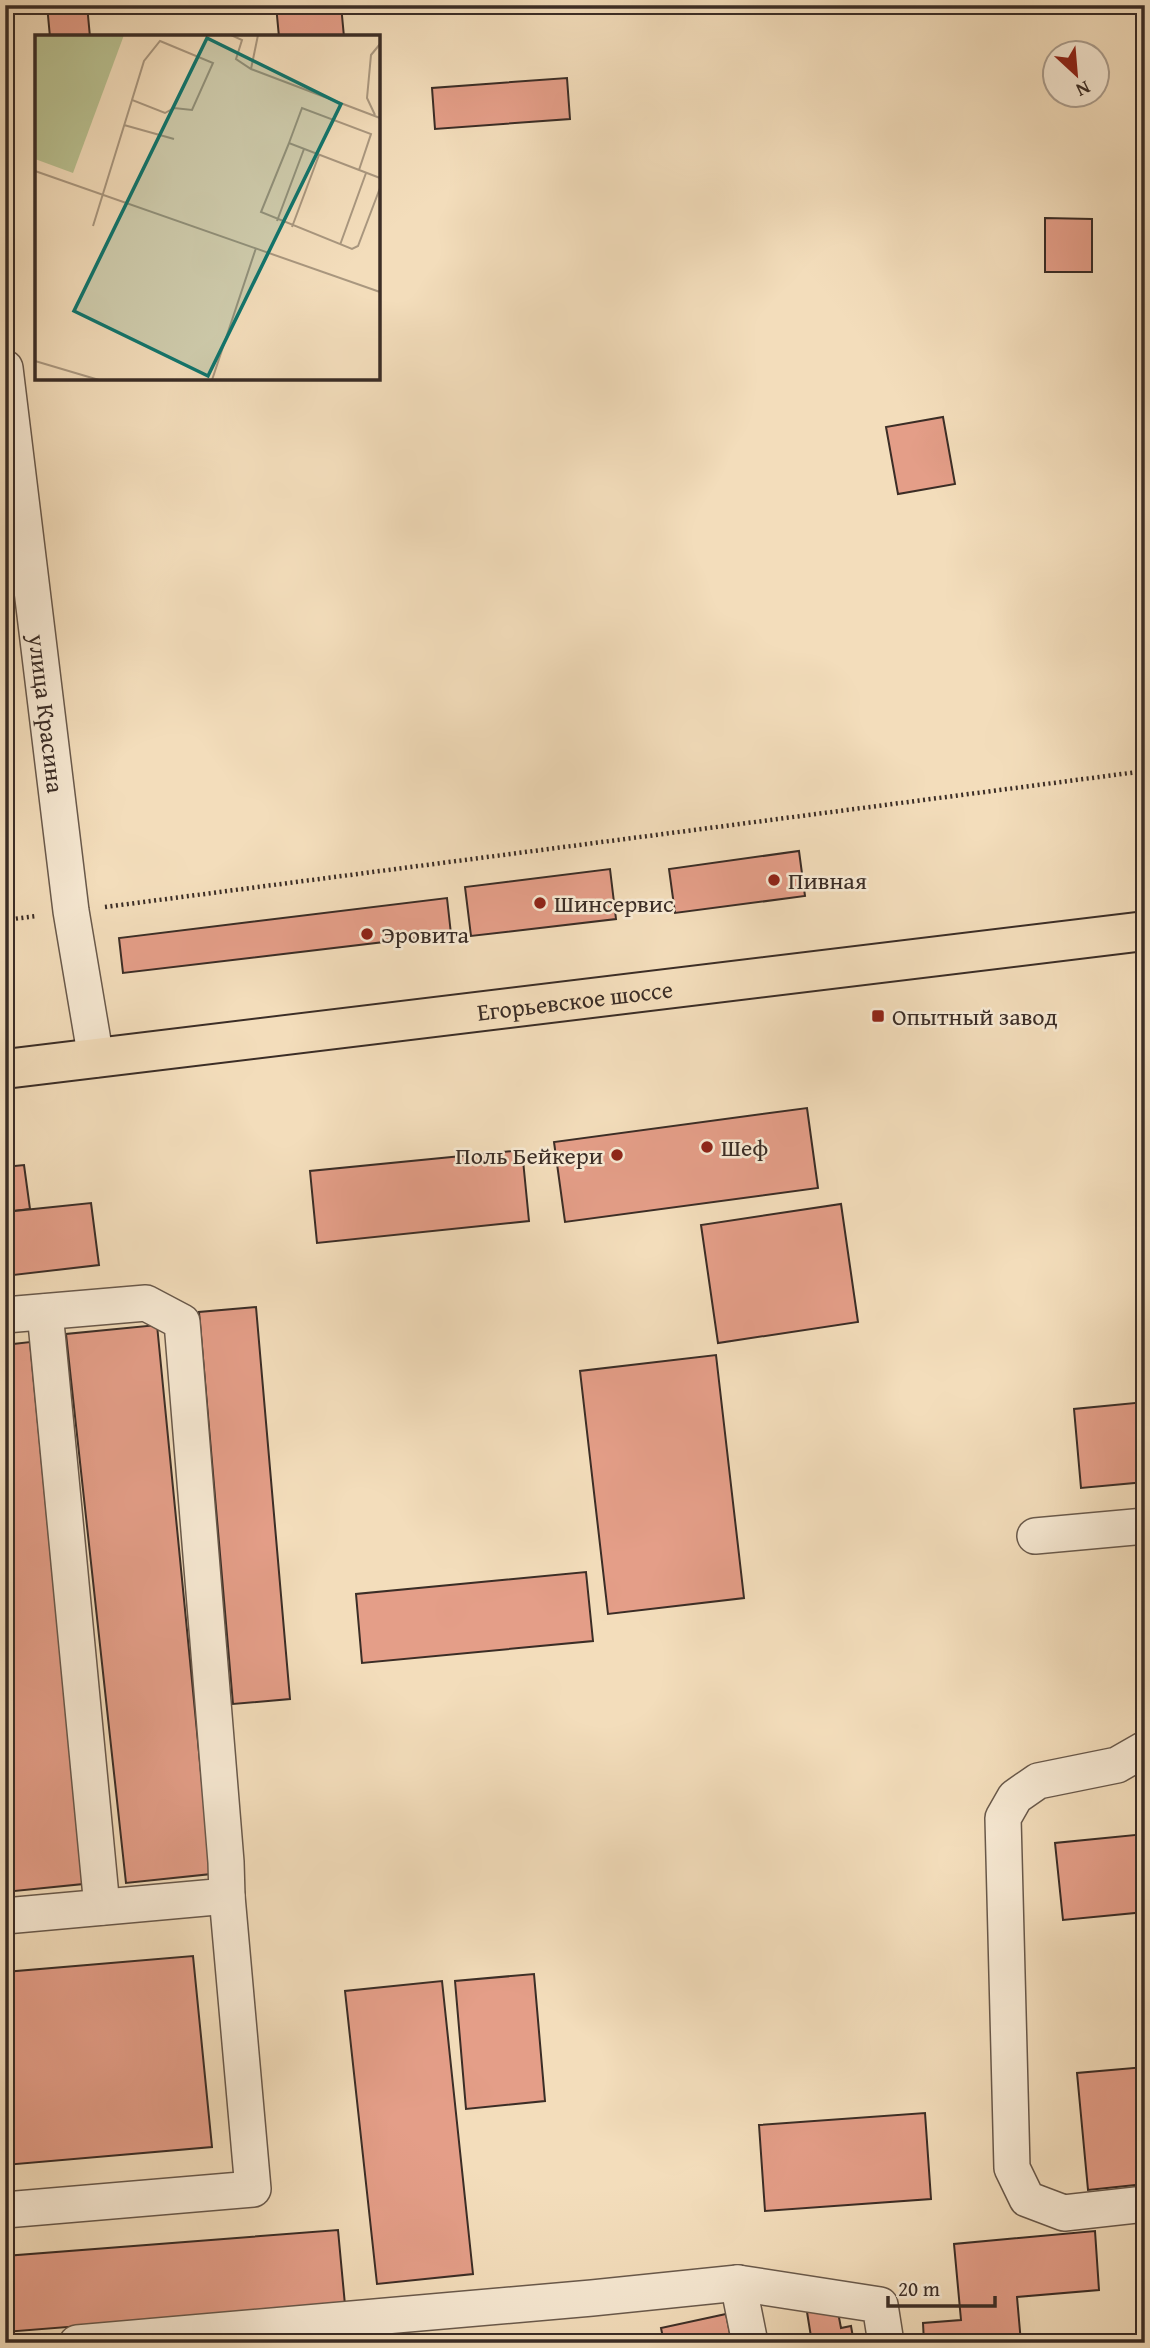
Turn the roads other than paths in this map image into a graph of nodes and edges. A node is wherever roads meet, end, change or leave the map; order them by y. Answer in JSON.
{"nodes":[{"id":1,"x":5,"y":368,"type":"edge"},
{"id":2,"x":1145,"y":931,"type":"edge"},
{"id":3,"x":96,"y":1059,"type":"junction"},
{"id":4,"x":5,"y":1069,"type":"edge"},
{"id":5,"x":44,"y":1312,"type":"junction"},
{"id":6,"x":5,"y":1315,"type":"edge"},
{"id":7,"x":1145,"y":1525,"type":"edge"},
{"id":8,"x":1035,"y":1536,"type":"dead end"},
{"id":9,"x":1145,"y":1749,"type":"edge"},
{"id":10,"x":227,"y":1896,"type":"junction"},
{"id":11,"x":102,"y":1907,"type":"junction"},
{"id":12,"x":5,"y":1916,"type":"edge"},
{"id":13,"x":1145,"y":2204,"type":"edge"},
{"id":14,"x":5,"y":2210,"type":"edge"},
{"id":15,"x":738,"y":2283,"type":"junction"},
{"id":16,"x":77,"y":2343,"type":"edge"},
{"id":17,"x":750,"y":2343,"type":"edge"},
{"id":18,"x":886,"y":2343,"type":"edge"}],
"edges":[{"from":1,"to":3,"type":"lane","name":"улица Красина"},
{"from":2,"to":3,"type":"main road","name":"Егорьевское шоссе"},
{"from":3,"to":4,"type":"main road","name":"Егорьевское шоссе"},
{"from":5,"to":6,"type":"lane"},
{"from":5,"to":10,"type":"lane"},
{"from":5,"to":11,"type":"lane"},
{"from":7,"to":8,"type":"lane"},
{"from":9,"to":13,"type":"lane"},
{"from":10,"to":11,"type":"lane"},
{"from":10,"to":14,"type":"lane"},
{"from":11,"to":12,"type":"lane"},
{"from":15,"to":16,"type":"lane"},
{"from":15,"to":17,"type":"lane"},
{"from":15,"to":18,"type":"lane"}]}
